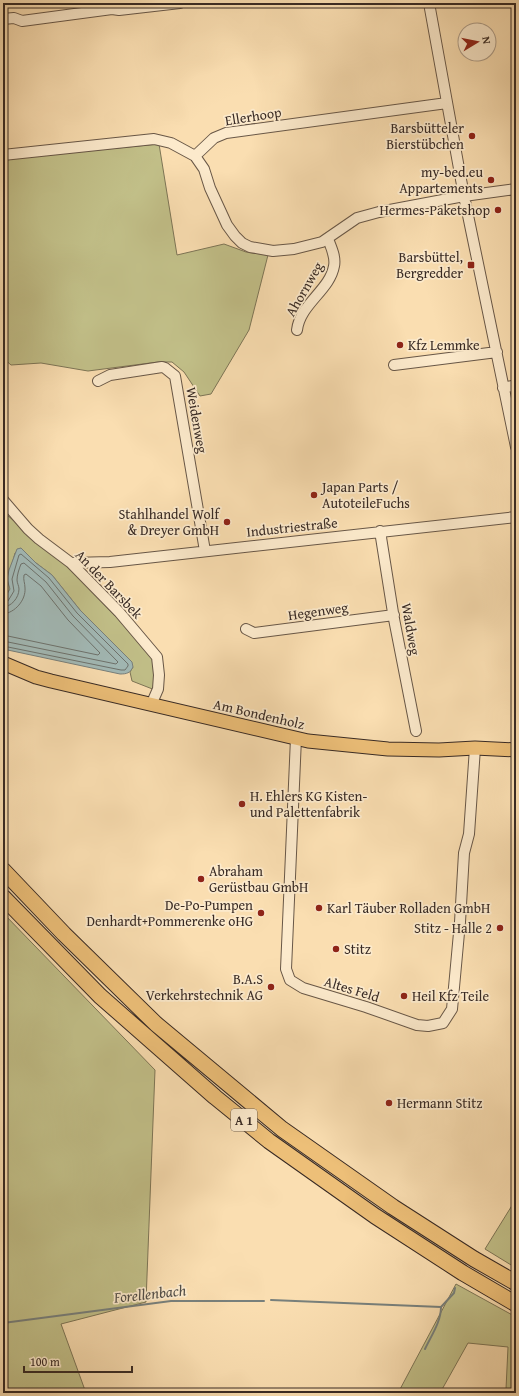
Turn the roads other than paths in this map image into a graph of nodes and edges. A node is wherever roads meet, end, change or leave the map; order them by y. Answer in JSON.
{"nodes":[{"id":1,"x":180,"y":3,"type":"edge"},
{"id":2,"x":429,"y":3,"type":"edge"},
{"id":3,"x":3,"y":19,"type":"edge"},
{"id":4,"x":447,"y":103,"type":"junction"},
{"id":5,"x":3,"y":155,"type":"edge"},
{"id":6,"x":195,"y":156,"type":"junction"},
{"id":7,"x":516,"y":189,"type":"edge"},
{"id":8,"x":464,"y":196,"type":"junction"},
{"id":9,"x":328,"y":239,"type":"junction"},
{"id":10,"x":297,"y":330,"type":"dead end"},
{"id":11,"x":497,"y":352,"type":"junction"},
{"id":12,"x":394,"y":365,"type":"dead end"},
{"id":13,"x":98,"y":382,"type":"dead end"},
{"id":14,"x":516,"y":385,"type":"edge"},
{"id":15,"x":503,"y":388,"type":"junction"},
{"id":16,"x":516,"y":447,"type":"edge"},
{"id":17,"x":3,"y":500,"type":"edge"},
{"id":18,"x":516,"y":517,"type":"edge"},
{"id":19,"x":380,"y":531,"type":"junction"},
{"id":20,"x":205,"y":551,"type":"junction"},
{"id":21,"x":71,"y":563,"type":"junction"},
{"id":22,"x":394,"y":615,"type":"junction"},
{"id":23,"x":246,"y":629,"type":"dead end"},
{"id":24,"x":3,"y":663,"type":"edge"},
{"id":25,"x":151,"y":705,"type":"junction"},
{"id":26,"x":416,"y":731,"type":"dead end"},
{"id":27,"x":296,"y":738,"type":"junction"},
{"id":28,"x":475,"y":748,"type":"junction"},
{"id":29,"x":516,"y":750,"type":"edge"},
{"id":30,"x":3,"y":870,"type":"edge"},
{"id":31,"x":3,"y":897,"type":"edge"},
{"id":32,"x":516,"y":1283,"type":"edge"},
{"id":33,"x":516,"y":1304,"type":"edge"}],
"edges":[{"from":1,"to":3,"type":"street"},
{"from":2,"to":4,"type":"street"},
{"from":4,"to":6,"type":"street","name":"Ellerhoop"},
{"from":4,"to":8,"type":"street"},
{"from":5,"to":6,"type":"street"},
{"from":6,"to":9,"type":"street"},
{"from":7,"to":8,"type":"street"},
{"from":8,"to":9,"type":"street"},
{"from":8,"to":11,"type":"street"},
{"from":9,"to":10,"type":"street","name":"Ahornweg"},
{"from":11,"to":12,"type":"street"},
{"from":11,"to":15,"type":"street"},
{"from":13,"to":20,"type":"street","name":"Weidenweg"},
{"from":14,"to":15,"type":"street"},
{"from":15,"to":16,"type":"street"},
{"from":17,"to":21,"type":"street","name":"An der Barsbek"},
{"from":18,"to":19,"type":"street","name":"Industriestraße"},
{"from":19,"to":20,"type":"street","name":"Industriestraße"},
{"from":19,"to":22,"type":"street","name":"Waldweg"},
{"from":20,"to":21,"type":"street","name":"Industriestraße"},
{"from":21,"to":25,"type":"street","name":"An der Barsbek"},
{"from":22,"to":23,"type":"street","name":"Hegenweg"},
{"from":22,"to":26,"type":"street","name":"Waldweg"},
{"from":24,"to":25,"type":"main road","name":"Am Bondenholz"},
{"from":25,"to":27,"type":"main road","name":"Am Bondenholz"},
{"from":27,"to":28,"type":"main road","name":"Am Bondenholz"},
{"from":27,"to":28,"type":"street","name":"Altes Feld"},
{"from":28,"to":29,"type":"main road","name":"Am Bondenholz"},
{"from":30,"to":32,"type":"highway","number":"A 1"},
{"from":31,"to":33,"type":"highway","number":"A 1"}]}
